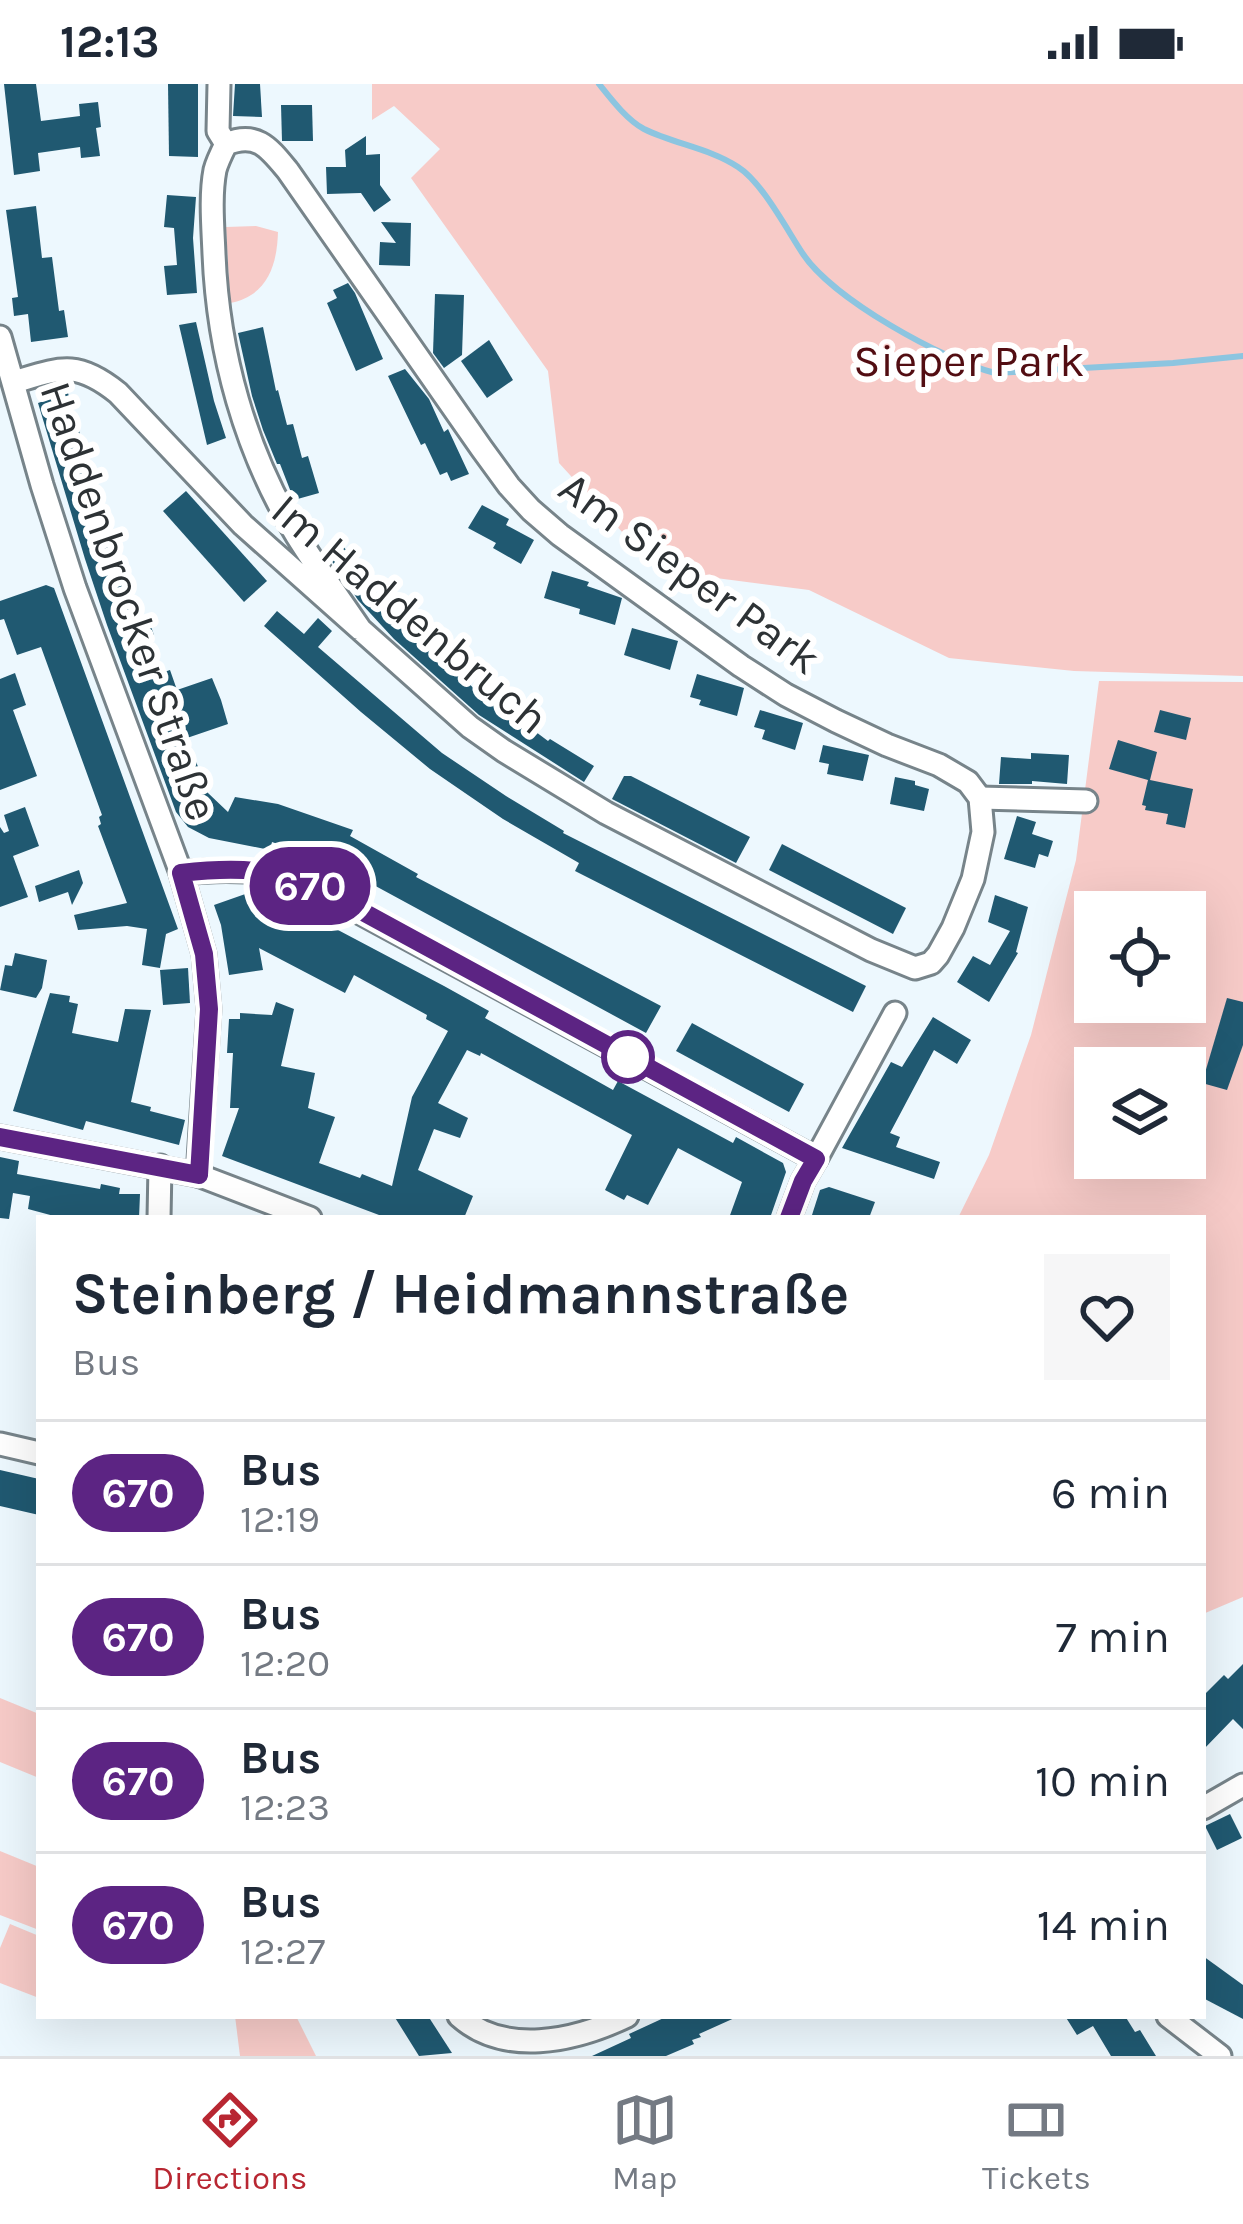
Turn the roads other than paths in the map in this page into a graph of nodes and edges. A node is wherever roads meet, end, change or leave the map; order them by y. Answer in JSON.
{"nodes":[{"id":1,"x":219,"y":84,"type":"edge"},
{"id":2,"x":226,"y":144,"type":"junction"},
{"id":3,"x":0,"y":337,"type":"edge"},
{"id":4,"x":14,"y":382,"type":"junction"},
{"id":5,"x":360,"y":629,"type":"junction"},
{"id":6,"x":980,"y":798,"type":"junction"},
{"id":7,"x":1086,"y":801,"type":"dead end"},
{"id":8,"x":181,"y":873,"type":"junction"},
{"id":9,"x":895,"y":1012,"type":"dead end"},
{"id":10,"x":0,"y":1136,"type":"edge"},
{"id":11,"x":816,"y":1159,"type":"junction"},
{"id":12,"x":160,"y":1166,"type":"junction"},
{"id":13,"x":199,"y":1175,"type":"junction"},
{"id":14,"x":159,"y":1215,"type":"edge"},
{"id":15,"x":302,"y":1215,"type":"edge"},
{"id":16,"x":790,"y":1215,"type":"edge"},
{"id":17,"x":0,"y":1444,"type":"edge"},
{"id":18,"x":36,"y":1452,"type":"edge"},
{"id":19,"x":1243,"y":1785,"type":"edge"},
{"id":20,"x":1206,"y":1806,"type":"edge"},
{"id":21,"x":463,"y":2019,"type":"edge"},
{"id":22,"x":620,"y":2019,"type":"edge"},
{"id":23,"x":1172,"y":2019,"type":"edge"},
{"id":24,"x":1220,"y":2056,"type":"edge"}],
"edges":[{"from":1,"to":2,"type":"street"},
{"from":2,"to":5,"type":"street"},
{"from":2,"to":6,"type":"street","name":"Am Sieper Park"},
{"from":3,"to":4,"type":"street","name":"Haddenbrocker Straße"},
{"from":4,"to":5,"type":"street","name":"Im Haddenbruch"},
{"from":4,"to":8,"type":"street","name":"Haddenbrocker Straße"},
{"from":5,"to":6,"type":"street","name":"Im Haddenbruch"},
{"from":6,"to":7,"type":"street"},
{"from":8,"to":11,"type":"street"},
{"from":8,"to":13,"type":"street","name":"Haddenbrocker Straße"},
{"from":9,"to":11,"type":"street"},
{"from":10,"to":12,"type":"street"},
{"from":11,"to":16,"type":"street"},
{"from":12,"to":13,"type":"street"},
{"from":12,"to":14,"type":"street"},
{"from":13,"to":15,"type":"street"},
{"from":17,"to":18,"type":"street"},
{"from":19,"to":20,"type":"street"},
{"from":21,"to":22,"type":"street"},
{"from":23,"to":24,"type":"street"}]}
